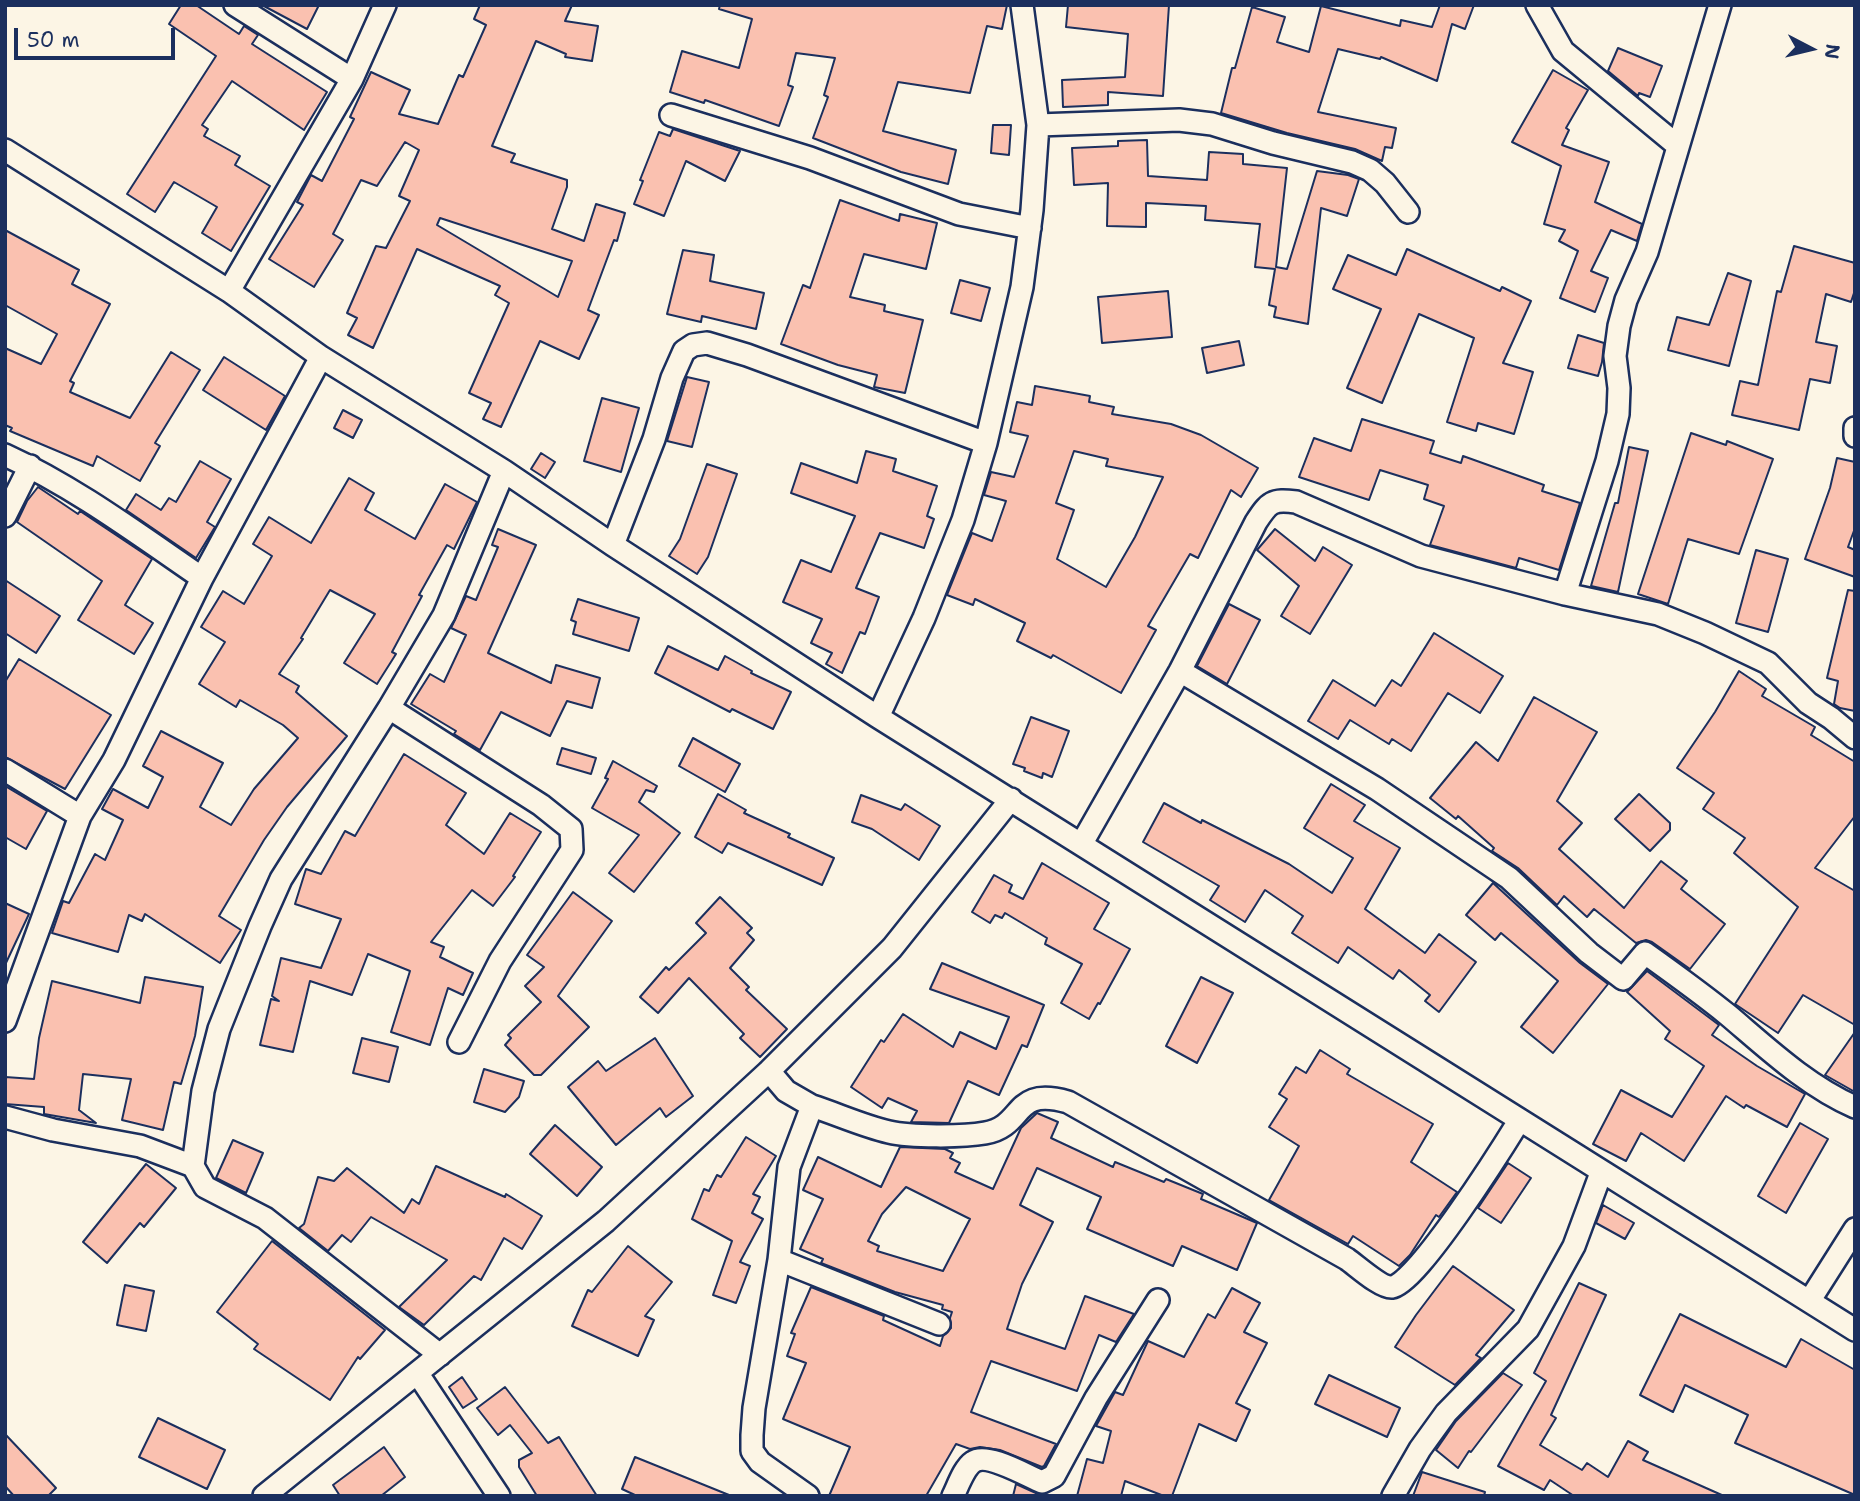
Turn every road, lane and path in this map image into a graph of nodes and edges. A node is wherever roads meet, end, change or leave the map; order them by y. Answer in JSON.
{"nodes":[{"id":1,"x":235,"y":5,"type":"edge"},
{"id":2,"x":385,"y":5,"type":"edge"},
{"id":3,"x":1022,"y":5,"type":"edge"},
{"id":4,"x":1537,"y":5,"type":"edge"},
{"id":5,"x":1720,"y":5,"type":"edge"},
{"id":6,"x":352,"y":79,"type":"junction"},
{"id":7,"x":671,"y":115,"type":"dead end"},
{"id":8,"x":1038,"y":125,"type":"junction"},
{"id":9,"x":1678,"y":146,"type":"junction"},
{"id":10,"x":5,"y":150,"type":"edge"},
{"id":11,"x":1408,"y":212,"type":"dead end"},
{"id":12,"x":1030,"y":228,"type":"junction"},
{"id":13,"x":229,"y":291,"type":"junction"},
{"id":14,"x":321,"y":357,"type":"junction"},
{"id":15,"x":1855,"y":428,"type":"edge"},
{"id":16,"x":1855,"y":436,"type":"edge"},
{"id":17,"x":986,"y":443,"type":"junction"},
{"id":18,"x":5,"y":454,"type":"edge"},
{"id":19,"x":30,"y":466,"type":"junction"},
{"id":20,"x":504,"y":471,"type":"junction"},
{"id":21,"x":5,"y":516,"type":"edge"},
{"id":22,"x":613,"y":545,"type":"junction"},
{"id":23,"x":202,"y":578,"type":"junction"},
{"id":24,"x":1565,"y":594,"type":"junction"},
{"id":25,"x":1180,"y":671,"type":"junction"},
{"id":26,"x":388,"y":708,"type":"junction"},
{"id":27,"x":878,"y":717,"type":"junction"},
{"id":28,"x":1855,"y":738,"type":"edge"},
{"id":29,"x":5,"y":771,"type":"edge"},
{"id":30,"x":1011,"y":799,"type":"junction"},
{"id":31,"x":80,"y":816,"type":"junction"},
{"id":32,"x":1082,"y":843,"type":"junction"},
{"id":33,"x":5,"y":1021,"type":"edge"},
{"id":34,"x":459,"y":1042,"type":"dead end"},
{"id":35,"x":769,"y":1071,"type":"junction"},
{"id":36,"x":812,"y":1106,"type":"junction"},
{"id":37,"x":1855,"y":1107,"type":"edge"},
{"id":38,"x":5,"y":1117,"type":"edge"},
{"id":39,"x":1519,"y":1121,"type":"junction"},
{"id":40,"x":193,"y":1166,"type":"junction"},
{"id":41,"x":1601,"y":1173,"type":"junction"},
{"id":42,"x":1855,"y":1229,"type":"edge"},
{"id":43,"x":779,"y":1260,"type":"junction"},
{"id":44,"x":1158,"y":1300,"type":"dead end"},
{"id":45,"x":1810,"y":1300,"type":"junction"},
{"id":46,"x":939,"y":1324,"type":"dead end"},
{"id":47,"x":1855,"y":1330,"type":"edge"},
{"id":48,"x":440,"y":1355,"type":"junction"},
{"id":49,"x":418,"y":1374,"type":"junction"},
{"id":50,"x":264,"y":1496,"type":"edge"},
{"id":51,"x":499,"y":1496,"type":"edge"},
{"id":52,"x":808,"y":1496,"type":"edge"},
{"id":53,"x":953,"y":1496,"type":"edge"},
{"id":54,"x":1393,"y":1496,"type":"edge"}],
"edges":[{"from":1,"to":6,"type":"street"},
{"from":2,"to":6,"type":"street"},
{"from":3,"to":8,"type":"street"},
{"from":4,"to":9,"type":"street"},
{"from":5,"to":9,"type":"street"},
{"from":6,"to":13,"type":"street"},
{"from":7,"to":12,"type":"street"},
{"from":8,"to":11,"type":"street"},
{"from":8,"to":12,"type":"street"},
{"from":9,"to":24,"type":"street"},
{"from":10,"to":13,"type":"street"},
{"from":12,"to":17,"type":"street"},
{"from":13,"to":14,"type":"street"},
{"from":14,"to":20,"type":"street"},
{"from":14,"to":23,"type":"street"},
{"from":15,"to":16,"type":"street"},
{"from":17,"to":22,"type":"street"},
{"from":17,"to":27,"type":"street"},
{"from":18,"to":19,"type":"street"},
{"from":19,"to":21,"type":"street"},
{"from":19,"to":23,"type":"street"},
{"from":20,"to":22,"type":"street"},
{"from":20,"to":26,"type":"street"},
{"from":22,"to":27,"type":"street"},
{"from":23,"to":31,"type":"street"},
{"from":24,"to":25,"type":"street"},
{"from":24,"to":28,"type":"street"},
{"from":25,"to":32,"type":"street"},
{"from":25,"to":37,"type":"street"},
{"from":26,"to":34,"type":"street"},
{"from":26,"to":40,"type":"street"},
{"from":27,"to":30,"type":"street"},
{"from":29,"to":31,"type":"street"},
{"from":30,"to":32,"type":"street"},
{"from":30,"to":35,"type":"street"},
{"from":31,"to":33,"type":"street"},
{"from":32,"to":39,"type":"street"},
{"from":35,"to":36,"type":"street"},
{"from":35,"to":48,"type":"street"},
{"from":36,"to":39,"type":"street"},
{"from":36,"to":43,"type":"street"},
{"from":38,"to":40,"type":"street"},
{"from":39,"to":41,"type":"street"},
{"from":40,"to":48,"type":"street"},
{"from":41,"to":45,"type":"street"},
{"from":41,"to":54,"type":"street"},
{"from":42,"to":45,"type":"street"},
{"from":43,"to":46,"type":"street"},
{"from":43,"to":52,"type":"street"},
{"from":44,"to":53,"type":"street"},
{"from":45,"to":47,"type":"street"},
{"from":48,"to":49,"type":"street"},
{"from":49,"to":50,"type":"street"},
{"from":49,"to":51,"type":"street"}]}
